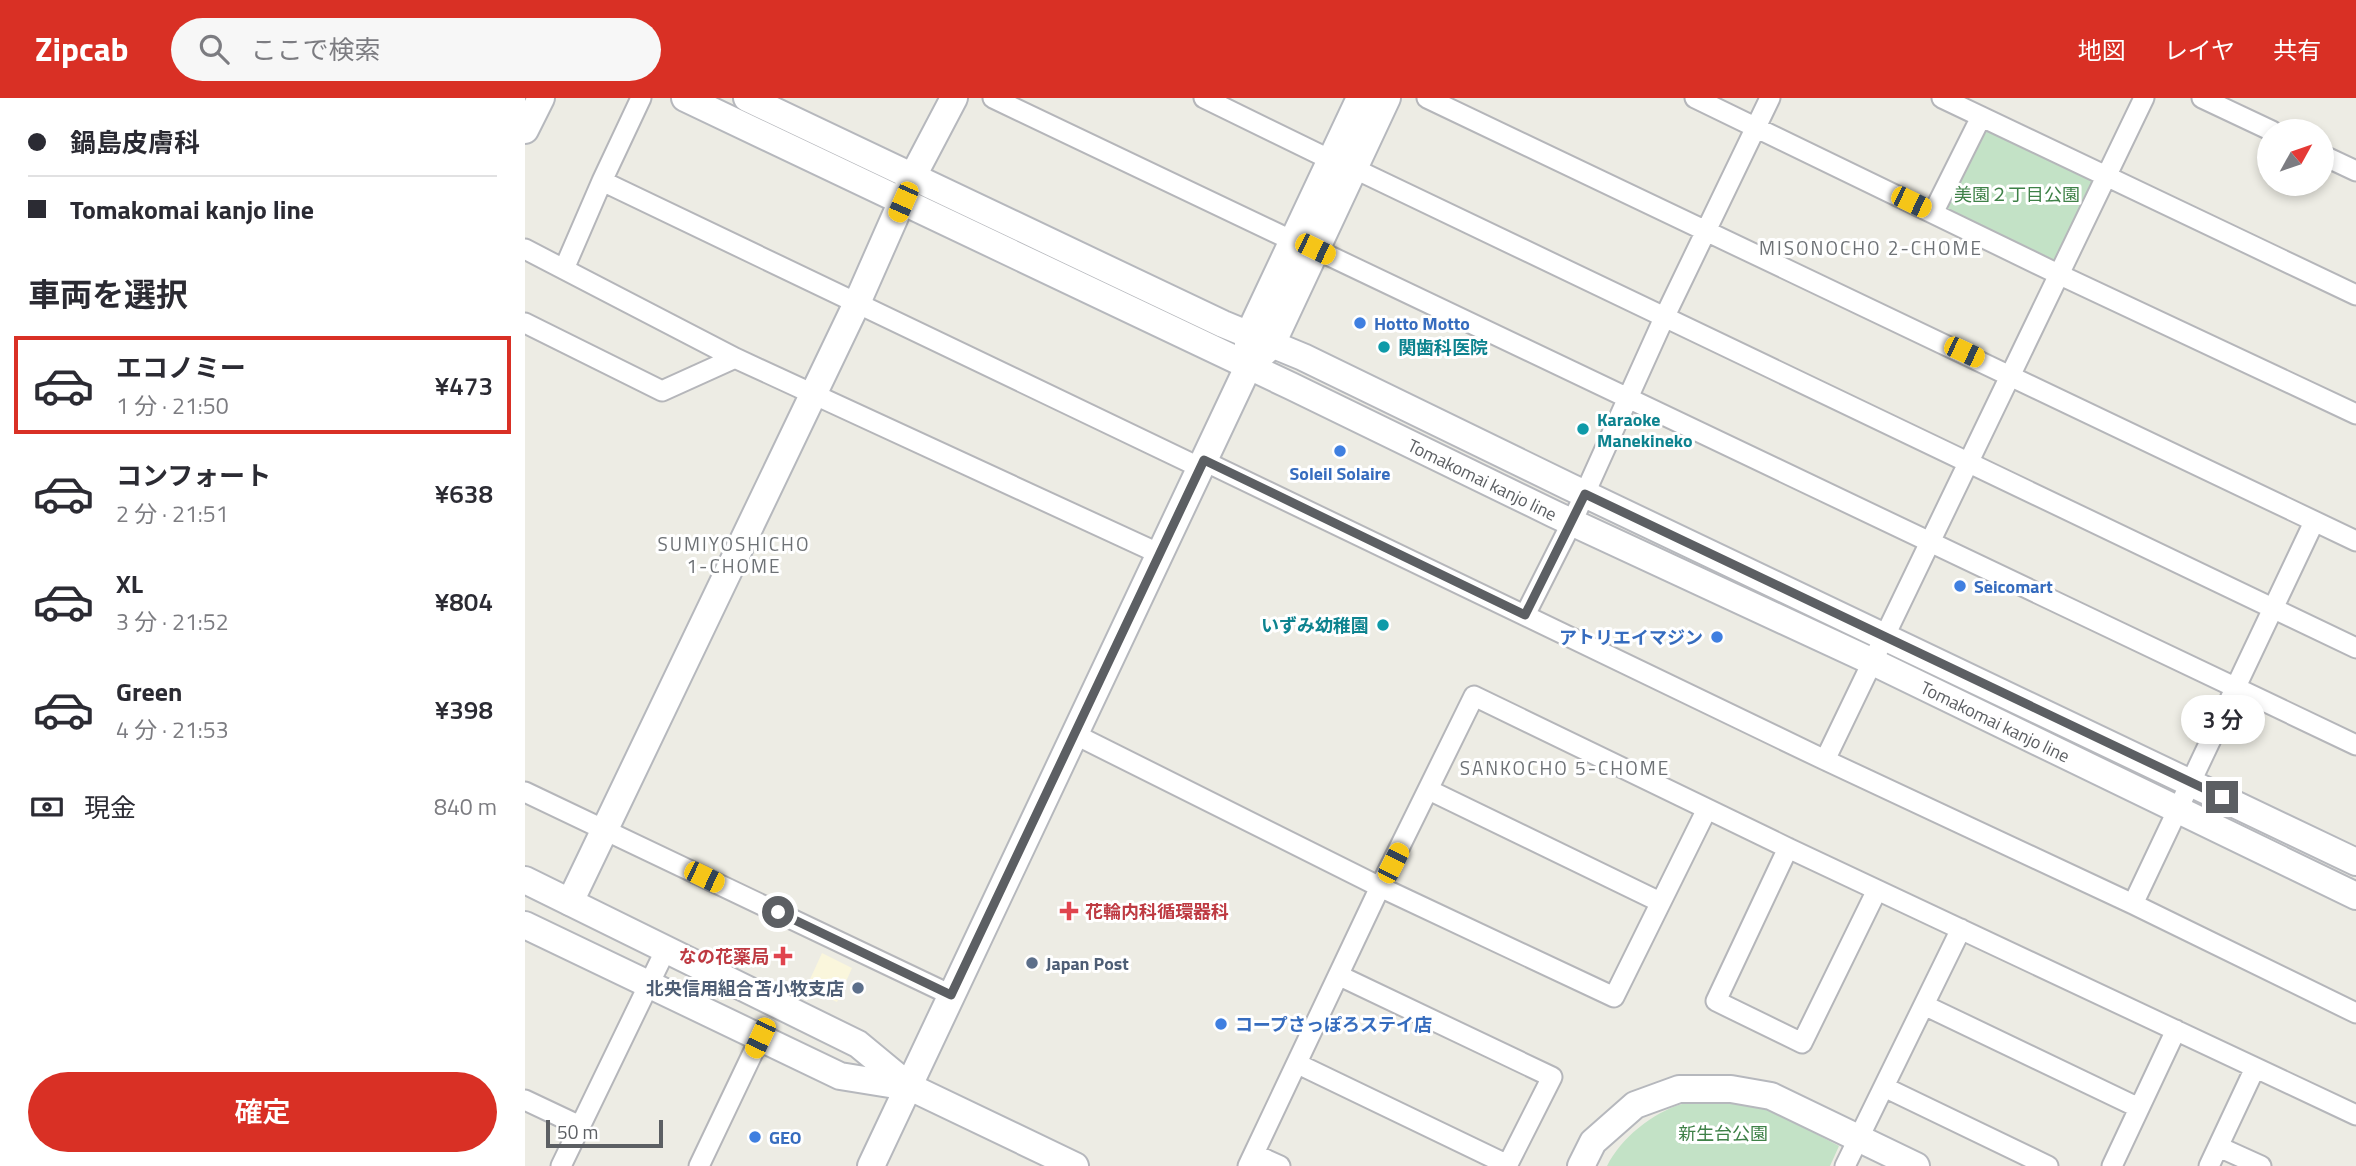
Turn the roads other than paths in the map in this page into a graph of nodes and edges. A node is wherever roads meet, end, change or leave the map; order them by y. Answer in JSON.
{"nodes":[{"id":1,"x":541,"y":98,"type":"edge"},
{"id":2,"x":642,"y":98,"type":"edge"},
{"id":3,"x":685,"y":98,"type":"edge"},
{"id":4,"x":747,"y":98,"type":"edge"},
{"id":5,"x":954,"y":98,"type":"edge"},
{"id":6,"x":993,"y":98,"type":"edge"},
{"id":7,"x":1204,"y":98,"type":"edge"},
{"id":8,"x":1360,"y":98,"type":"edge"},
{"id":9,"x":1387,"y":98,"type":"edge"},
{"id":10,"x":1427,"y":98,"type":"edge"},
{"id":11,"x":1695,"y":98,"type":"edge"},
{"id":12,"x":1770,"y":98,"type":"edge"},
{"id":13,"x":1942,"y":98,"type":"edge"},
{"id":14,"x":2144,"y":98,"type":"edge"},
{"id":15,"x":2202,"y":98,"type":"edge"},
{"id":16,"x":2237,"y":105,"type":"edge"},
{"id":17,"x":1981,"y":117,"type":"junction"},
{"id":18,"x":2257,"y":120,"type":"edge"},
{"id":19,"x":1756,"y":127,"type":"junction"},
{"id":20,"x":525,"y":130,"type":"edge"},
{"id":21,"x":2335,"y":161,"type":"edge"},
{"id":22,"x":1342,"y":164,"type":"junction"},
{"id":23,"x":2356,"y":171,"type":"edge"},
{"id":24,"x":913,"y":176,"type":"junction"},
{"id":25,"x":2104,"y":177,"type":"junction"},
{"id":26,"x":602,"y":181,"type":"junction"},
{"id":27,"x":903,"y":202,"type":"junction"},
{"id":28,"x":1933,"y":213,"type":"junction"},
{"id":29,"x":1706,"y":230,"type":"junction"},
{"id":30,"x":1304,"y":245,"type":"junction"},
{"id":31,"x":525,"y":249,"type":"edge"},
{"id":32,"x":564,"y":269,"type":"junction"},
{"id":33,"x":2059,"y":274,"type":"junction"},
{"id":34,"x":2356,"y":295,"type":"edge"},
{"id":35,"x":857,"y":303,"type":"junction"},
{"id":36,"x":1664,"y":318,"type":"junction"},
{"id":37,"x":525,"y":323,"type":"edge"},
{"id":38,"x":1260,"y":341,"type":"junction"},
{"id":39,"x":735,"y":358,"type":"junction"},
{"id":40,"x":1248,"y":367,"type":"junction"},
{"id":41,"x":2011,"y":375,"type":"junction"},
{"id":42,"x":813,"y":394,"type":"junction"},
{"id":43,"x":1626,"y":399,"type":"junction"},
{"id":44,"x":2356,"y":414,"type":"edge"},
{"id":45,"x":1970,"y":461,"type":"junction"},
{"id":46,"x":1203,"y":464,"type":"junction"},
{"id":47,"x":1585,"y":494,"type":"junction"},
{"id":48,"x":1572,"y":522,"type":"junction"},
{"id":49,"x":2314,"y":522,"type":"junction"},
{"id":50,"x":2356,"y":541,"type":"edge"},
{"id":51,"x":1930,"y":542,"type":"junction"},
{"id":52,"x":1160,"y":554,"type":"junction"},
{"id":53,"x":2273,"y":608,"type":"junction"},
{"id":54,"x":1525,"y":615,"type":"junction"},
{"id":55,"x":1885,"y":636,"type":"junction"},
{"id":56,"x":2356,"y":648,"type":"edge"},
{"id":57,"x":1873,"y":662,"type":"junction"},
{"id":58,"x":2235,"y":687,"type":"junction"},
{"id":59,"x":1074,"y":734,"type":"junction"},
{"id":60,"x":2356,"y":745,"type":"edge"},
{"id":61,"x":1825,"y":760,"type":"junction"},
{"id":62,"x":2190,"y":782,"type":"junction"},
{"id":63,"x":1429,"y":790,"type":"junction"},
{"id":64,"x":525,"y":792,"type":"edge"},
{"id":65,"x":1707,"y":809,"type":"junction"},
{"id":66,"x":2179,"y":810,"type":"junction"},
{"id":67,"x":605,"y":830,"type":"junction"},
{"id":68,"x":1788,"y":848,"type":"junction"},
{"id":69,"x":2356,"y":862,"type":"edge"},
{"id":70,"x":525,"y":880,"type":"edge"},
{"id":71,"x":1380,"y":887,"type":"junction"},
{"id":72,"x":1877,"y":890,"type":"junction"},
{"id":73,"x":2356,"y":896,"type":"edge"},
{"id":74,"x":570,"y":902,"type":"junction"},
{"id":75,"x":1660,"y":902,"type":"junction"},
{"id":76,"x":2133,"y":904,"type":"junction"},
{"id":77,"x":525,"y":925,"type":"edge"},
{"id":78,"x":1961,"y":929,"type":"junction"},
{"id":79,"x":666,"y":949,"type":"junction"},
{"id":80,"x":1340,"y":976,"type":"junction"},
{"id":81,"x":647,"y":984,"type":"junction"},
{"id":82,"x":951,"y":995,"type":"junction"},
{"id":83,"x":1924,"y":1005,"type":"junction"},
{"id":84,"x":2356,"y":1013,"type":"edge"},
{"id":85,"x":2176,"y":1030,"type":"junction"},
{"id":86,"x":760,"y":1038,"type":"junction"},
{"id":87,"x":1298,"y":1064,"type":"junction"},
{"id":88,"x":2255,"y":1068,"type":"junction"},
{"id":89,"x":909,"y":1087,"type":"junction"},
{"id":90,"x":1884,"y":1087,"type":"junction"},
{"id":91,"x":525,"y":1100,"type":"edge"},
{"id":92,"x":2139,"y":1108,"type":"junction"},
{"id":93,"x":2356,"y":1115,"type":"edge"},
{"id":94,"x":580,"y":1126,"type":"junction"},
{"id":95,"x":1859,"y":1138,"type":"junction"},
{"id":96,"x":2218,"y":1147,"type":"junction"},
{"id":97,"x":1251,"y":1160,"type":"edge"},
{"id":98,"x":1507,"y":1165,"type":"edge"},
{"id":99,"x":561,"y":1166,"type":"edge"},
{"id":100,"x":699,"y":1166,"type":"edge"},
{"id":101,"x":871,"y":1166,"type":"edge"},
{"id":102,"x":1075,"y":1166,"type":"edge"},
{"id":103,"x":1280,"y":1166,"type":"edge"},
{"id":104,"x":1581,"y":1166,"type":"edge"},
{"id":105,"x":1845,"y":1166,"type":"edge"},
{"id":106,"x":1916,"y":1166,"type":"edge"},
{"id":107,"x":2048,"y":1166,"type":"edge"},
{"id":108,"x":2112,"y":1166,"type":"edge"},
{"id":109,"x":2209,"y":1166,"type":"edge"},
{"id":110,"x":2261,"y":1166,"type":"edge"}],
"edges":[{"from":1,"to":20,"type":"street"},
{"from":2,"to":26,"type":"street"},
{"from":3,"to":27,"type":"street","name":"Tomakomai kanjo line"},
{"from":4,"to":24,"type":"street","name":"Tomakomai kanjo line"},
{"from":5,"to":24,"type":"street"},
{"from":6,"to":30,"type":"street"},
{"from":7,"to":22,"type":"street"},
{"from":8,"to":22,"type":"street"},
{"from":9,"to":22,"type":"street"},
{"from":10,"to":29,"type":"street"},
{"from":11,"to":19,"type":"street"},
{"from":12,"to":19,"type":"street"},
{"from":13,"to":17,"type":"street"},
{"from":14,"to":25,"type":"street"},
{"from":15,"to":16,"type":"street"},
{"from":16,"to":18,"type":"street"},
{"from":17,"to":25,"type":"street"},
{"from":17,"to":28,"type":"street"},
{"from":19,"to":28,"type":"street"},
{"from":19,"to":29,"type":"street"},
{"from":21,"to":23,"type":"street"},
{"from":22,"to":30,"type":"street"},
{"from":22,"to":36,"type":"street"},
{"from":24,"to":27,"type":"street"},
{"from":24,"to":38,"type":"street","name":"Tomakomai kanjo line"},
{"from":25,"to":33,"type":"street"},
{"from":25,"to":34,"type":"street"},
{"from":26,"to":32,"type":"street"},
{"from":26,"to":35,"type":"street"},
{"from":27,"to":35,"type":"street"},
{"from":27,"to":40,"type":"street","name":"Tomakomai kanjo line"},
{"from":28,"to":33,"type":"street"},
{"from":29,"to":36,"type":"street"},
{"from":29,"to":41,"type":"street"},
{"from":30,"to":38,"type":"street"},
{"from":30,"to":43,"type":"street"},
{"from":31,"to":32,"type":"street"},
{"from":32,"to":39,"type":"street"},
{"from":33,"to":41,"type":"street"},
{"from":33,"to":44,"type":"street"},
{"from":35,"to":42,"type":"street"},
{"from":35,"to":46,"type":"street"},
{"from":36,"to":43,"type":"street"},
{"from":36,"to":45,"type":"street"},
{"from":37,"to":39,"type":"street"},
{"from":38,"to":40,"type":"street"},
{"from":38,"to":47,"type":"street","name":"Tomakomai kanjo line"},
{"from":39,"to":42,"type":"street"},
{"from":40,"to":46,"type":"street"},
{"from":40,"to":48,"type":"street","name":"Tomakomai kanjo line"},
{"from":41,"to":45,"type":"street"},
{"from":41,"to":49,"type":"street"},
{"from":42,"to":52,"type":"street"},
{"from":42,"to":67,"type":"street"},
{"from":43,"to":47,"type":"street"},
{"from":43,"to":51,"type":"street"},
{"from":45,"to":51,"type":"street"},
{"from":45,"to":53,"type":"street"},
{"from":46,"to":52,"type":"street"},
{"from":46,"to":54,"type":"street"},
{"from":47,"to":48,"type":"street"},
{"from":47,"to":55,"type":"street","name":"Tomakomai kanjo line"},
{"from":48,"to":54,"type":"street"},
{"from":48,"to":57,"type":"street","name":"Tomakomai kanjo line"},
{"from":49,"to":50,"type":"street"},
{"from":49,"to":53,"type":"street"},
{"from":51,"to":55,"type":"street"},
{"from":51,"to":58,"type":"street"},
{"from":52,"to":59,"type":"street"},
{"from":53,"to":56,"type":"street"},
{"from":53,"to":58,"type":"street"},
{"from":54,"to":61,"type":"street"},
{"from":55,"to":57,"type":"street"},
{"from":55,"to":62,"type":"street","name":"Tomakomai kanjo line"},
{"from":57,"to":61,"type":"street"},
{"from":57,"to":66,"type":"street","name":"Tomakomai kanjo line"},
{"from":58,"to":60,"type":"street"},
{"from":58,"to":62,"type":"street"},
{"from":59,"to":71,"type":"street"},
{"from":59,"to":82,"type":"street"},
{"from":61,"to":76,"type":"street"},
{"from":62,"to":66,"type":"street"},
{"from":62,"to":69,"type":"street","name":"Tomakomai kanjo line"},
{"from":63,"to":65,"type":"street"},
{"from":63,"to":71,"type":"street"},
{"from":63,"to":75,"type":"street"},
{"from":64,"to":67,"type":"street"},
{"from":65,"to":68,"type":"street"},
{"from":65,"to":75,"type":"street"},
{"from":66,"to":73,"type":"street","name":"Tomakomai kanjo line"},
{"from":66,"to":76,"type":"street"},
{"from":67,"to":74,"type":"street"},
{"from":67,"to":82,"type":"street"},
{"from":68,"to":72,"type":"street"},
{"from":68,"to":72,"type":"street"},
{"from":70,"to":74,"type":"street"},
{"from":71,"to":75,"type":"street"},
{"from":71,"to":80,"type":"street"},
{"from":72,"to":78,"type":"street"},
{"from":74,"to":79,"type":"street"},
{"from":76,"to":84,"type":"street"},
{"from":77,"to":81,"type":"street"},
{"from":78,"to":83,"type":"street"},
{"from":78,"to":85,"type":"street"},
{"from":79,"to":81,"type":"street"},
{"from":79,"to":89,"type":"street"},
{"from":80,"to":87,"type":"street"},
{"from":80,"to":98,"type":"street"},
{"from":81,"to":86,"type":"street"},
{"from":81,"to":94,"type":"street"},
{"from":82,"to":89,"type":"street"},
{"from":83,"to":90,"type":"street"},
{"from":83,"to":92,"type":"street"},
{"from":85,"to":88,"type":"street"},
{"from":85,"to":92,"type":"street"},
{"from":86,"to":89,"type":"street"},
{"from":86,"to":100,"type":"street"},
{"from":87,"to":97,"type":"street"},
{"from":87,"to":98,"type":"street"},
{"from":88,"to":93,"type":"street"},
{"from":88,"to":96,"type":"street"},
{"from":89,"to":101,"type":"street"},
{"from":89,"to":102,"type":"street"},
{"from":90,"to":95,"type":"street"},
{"from":90,"to":107,"type":"street"},
{"from":91,"to":94,"type":"street"},
{"from":92,"to":108,"type":"street"},
{"from":94,"to":99,"type":"street"},
{"from":95,"to":104,"type":"street"},
{"from":95,"to":105,"type":"street"},
{"from":95,"to":106,"type":"street"},
{"from":96,"to":109,"type":"street"},
{"from":96,"to":110,"type":"street"},
{"from":97,"to":103,"type":"street"}]}
